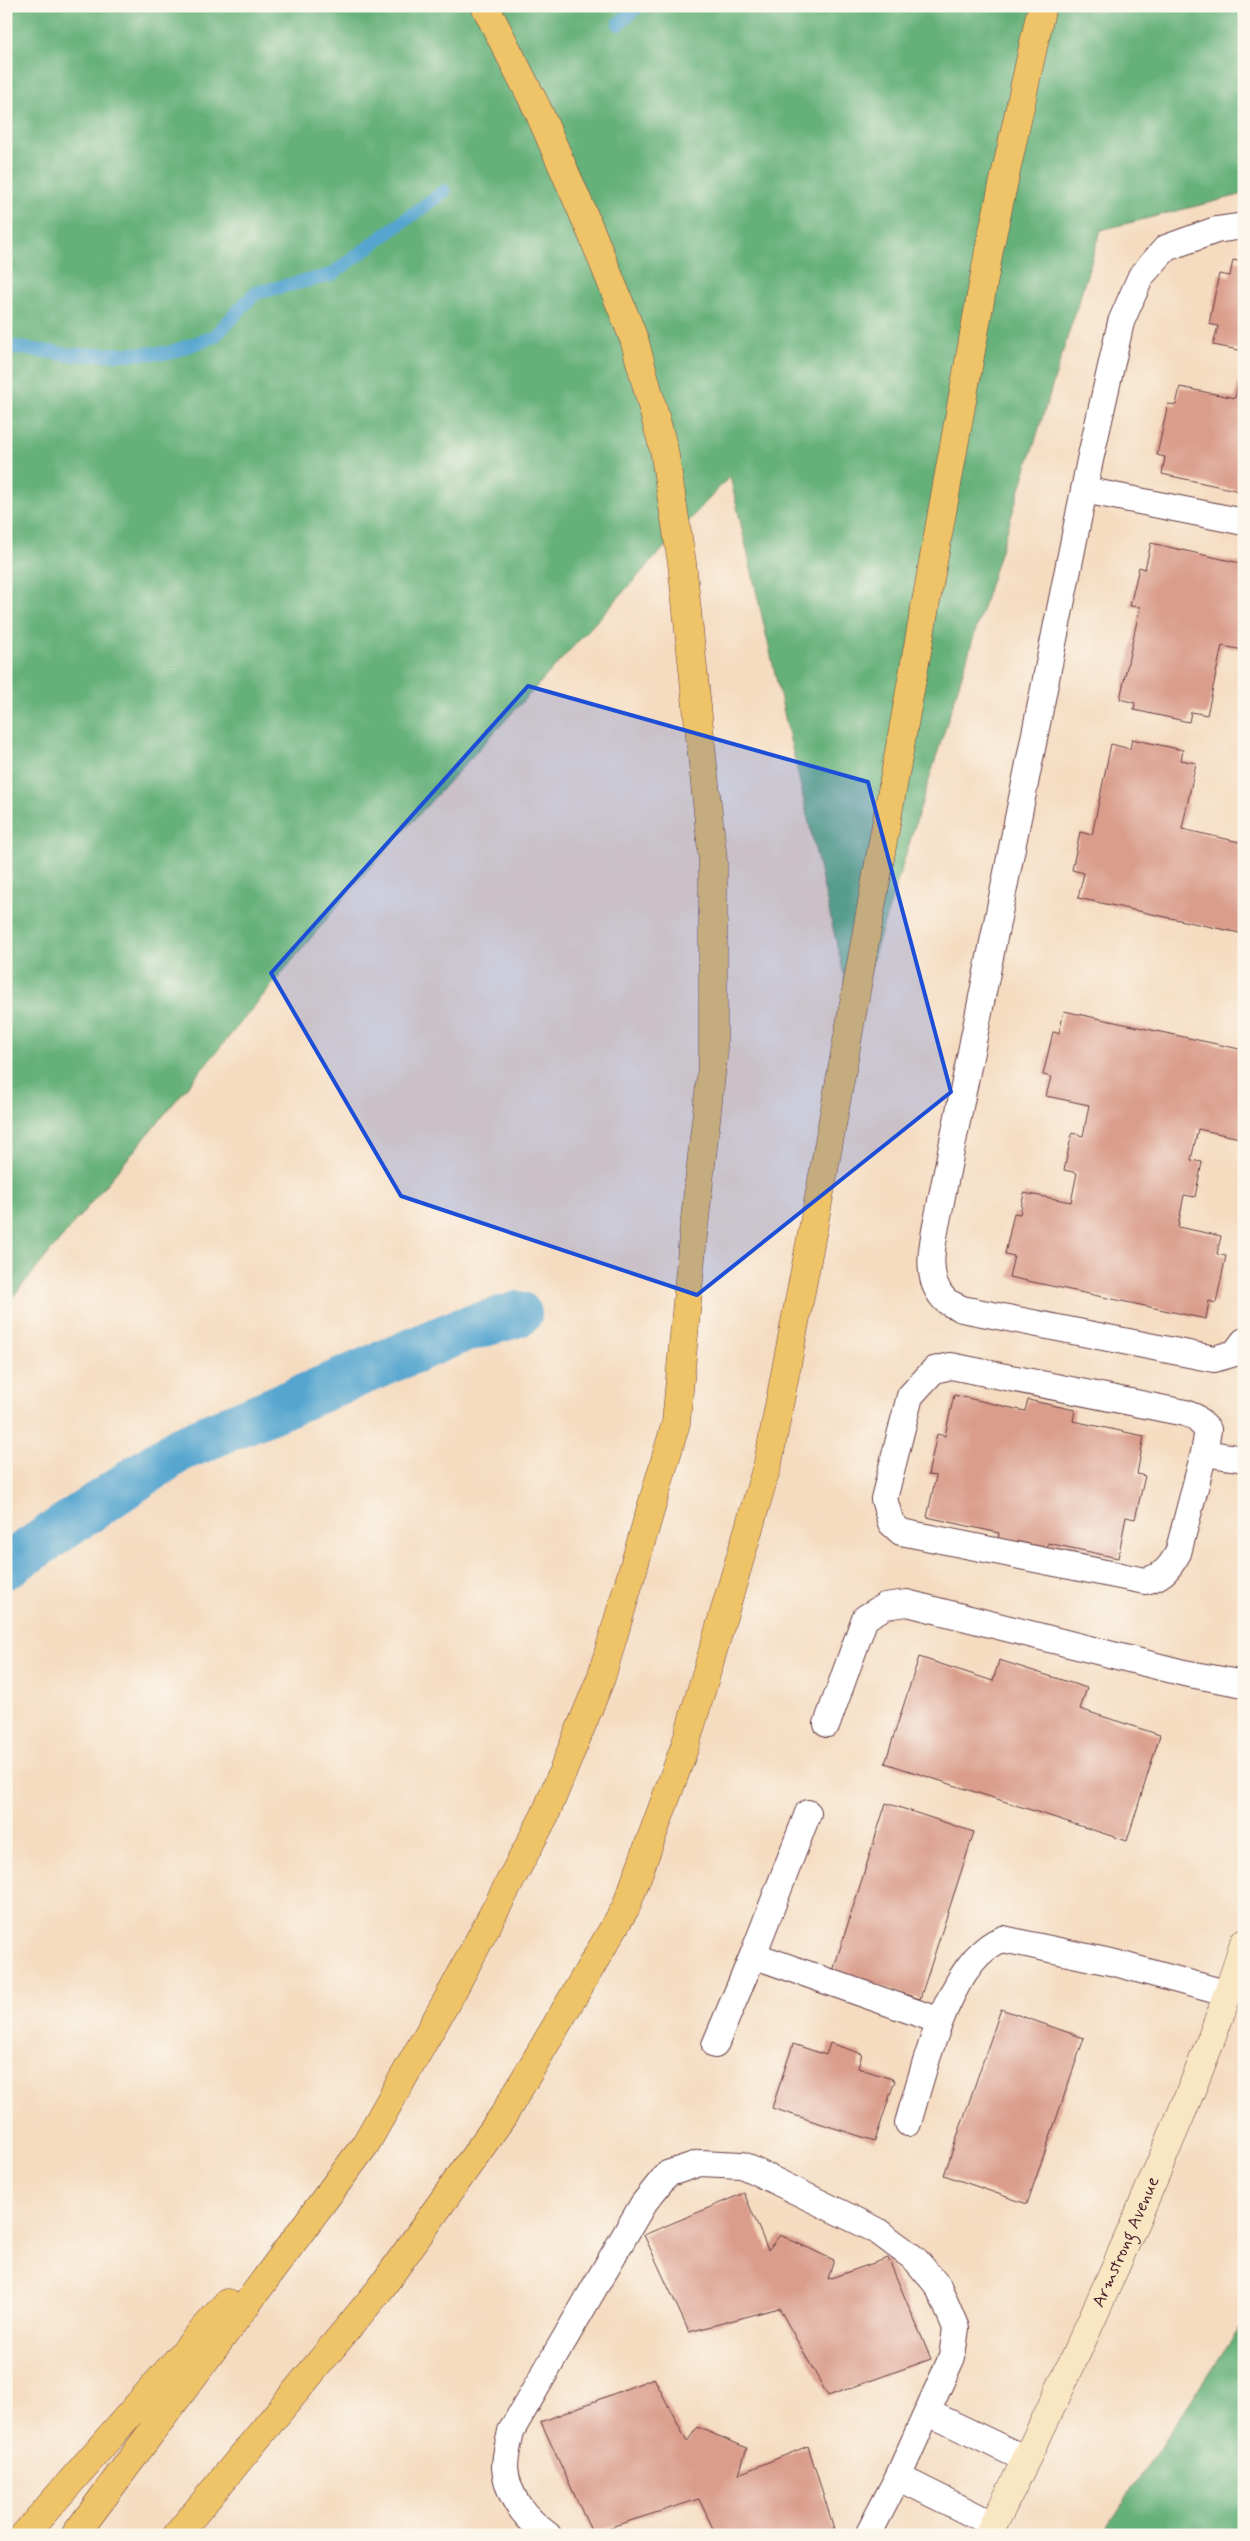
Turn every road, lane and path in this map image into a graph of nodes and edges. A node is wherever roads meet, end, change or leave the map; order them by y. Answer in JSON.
{"nodes":[{"id":1,"x":485,"y":6,"type":"edge"},
{"id":2,"x":1042,"y":6,"type":"edge"},
{"id":3,"x":1244,"y":226,"type":"edge"},
{"id":4,"x":1084,"y":490,"type":"junction"},
{"id":5,"x":1244,"y":522,"type":"edge"},
{"id":6,"x":1244,"y":1341,"type":"edge"},
{"id":7,"x":1204,"y":1453,"type":"junction"},
{"id":8,"x":1244,"y":1459,"type":"edge"},
{"id":9,"x":1244,"y":1684,"type":"edge"},
{"id":10,"x":827,"y":1724,"type":"dead end"},
{"id":11,"x":808,"y":1813,"type":"dead end"},
{"id":12,"x":1244,"y":1942,"type":"edge"},
{"id":13,"x":753,"y":1955,"type":"junction"},
{"id":14,"x":1228,"y":1994,"type":"junction"},
{"id":15,"x":940,"y":2021,"type":"junction"},
{"id":16,"x":715,"y":2045,"type":"dead end"},
{"id":17,"x":908,"y":2123,"type":"dead end"},
{"id":18,"x":365,"y":2145,"type":"junction"},
{"id":19,"x":381,"y":2288,"type":"junction"},
{"id":20,"x":927,"y":2412,"type":"junction"},
{"id":21,"x":1025,"y":2459,"type":"junction"},
{"id":22,"x":898,"y":2477,"type":"junction"},
{"id":23,"x":991,"y":2530,"type":"edge"},
{"id":24,"x":24,"y":2535,"type":"edge"},
{"id":25,"x":75,"y":2535,"type":"edge"},
{"id":26,"x":177,"y":2535,"type":"edge"},
{"id":27,"x":200,"y":2535,"type":"edge"},
{"id":28,"x":548,"y":2535,"type":"edge"},
{"id":29,"x":868,"y":2535,"type":"edge"}],
"edges":[{"from":1,"to":18,"type":"highway"},
{"from":2,"to":19,"type":"highway"},
{"from":3,"to":4,"type":"lane"},
{"from":4,"to":5,"type":"lane"},
{"from":4,"to":6,"type":"lane"},
{"from":7,"to":7,"type":"lane"},
{"from":7,"to":8,"type":"lane"},
{"from":9,"to":10,"type":"lane"},
{"from":11,"to":13,"type":"lane"},
{"from":12,"to":14,"type":"street","name":"Armstrong Avenue"},
{"from":13,"to":15,"type":"lane"},
{"from":13,"to":16,"type":"lane"},
{"from":14,"to":15,"type":"lane"},
{"from":14,"to":21,"type":"street","name":"Armstrong Avenue"},
{"from":15,"to":17,"type":"lane"},
{"from":18,"to":24,"type":"highway"},
{"from":18,"to":25,"type":"highway"},
{"from":19,"to":26,"type":"highway"},
{"from":19,"to":27,"type":"highway"},
{"from":20,"to":21,"type":"lane"},
{"from":20,"to":22,"type":"lane"},
{"from":20,"to":28,"type":"lane"},
{"from":21,"to":23,"type":"street","name":"Armstrong Avenue"},
{"from":22,"to":23,"type":"lane"},
{"from":22,"to":29,"type":"lane"}]}
